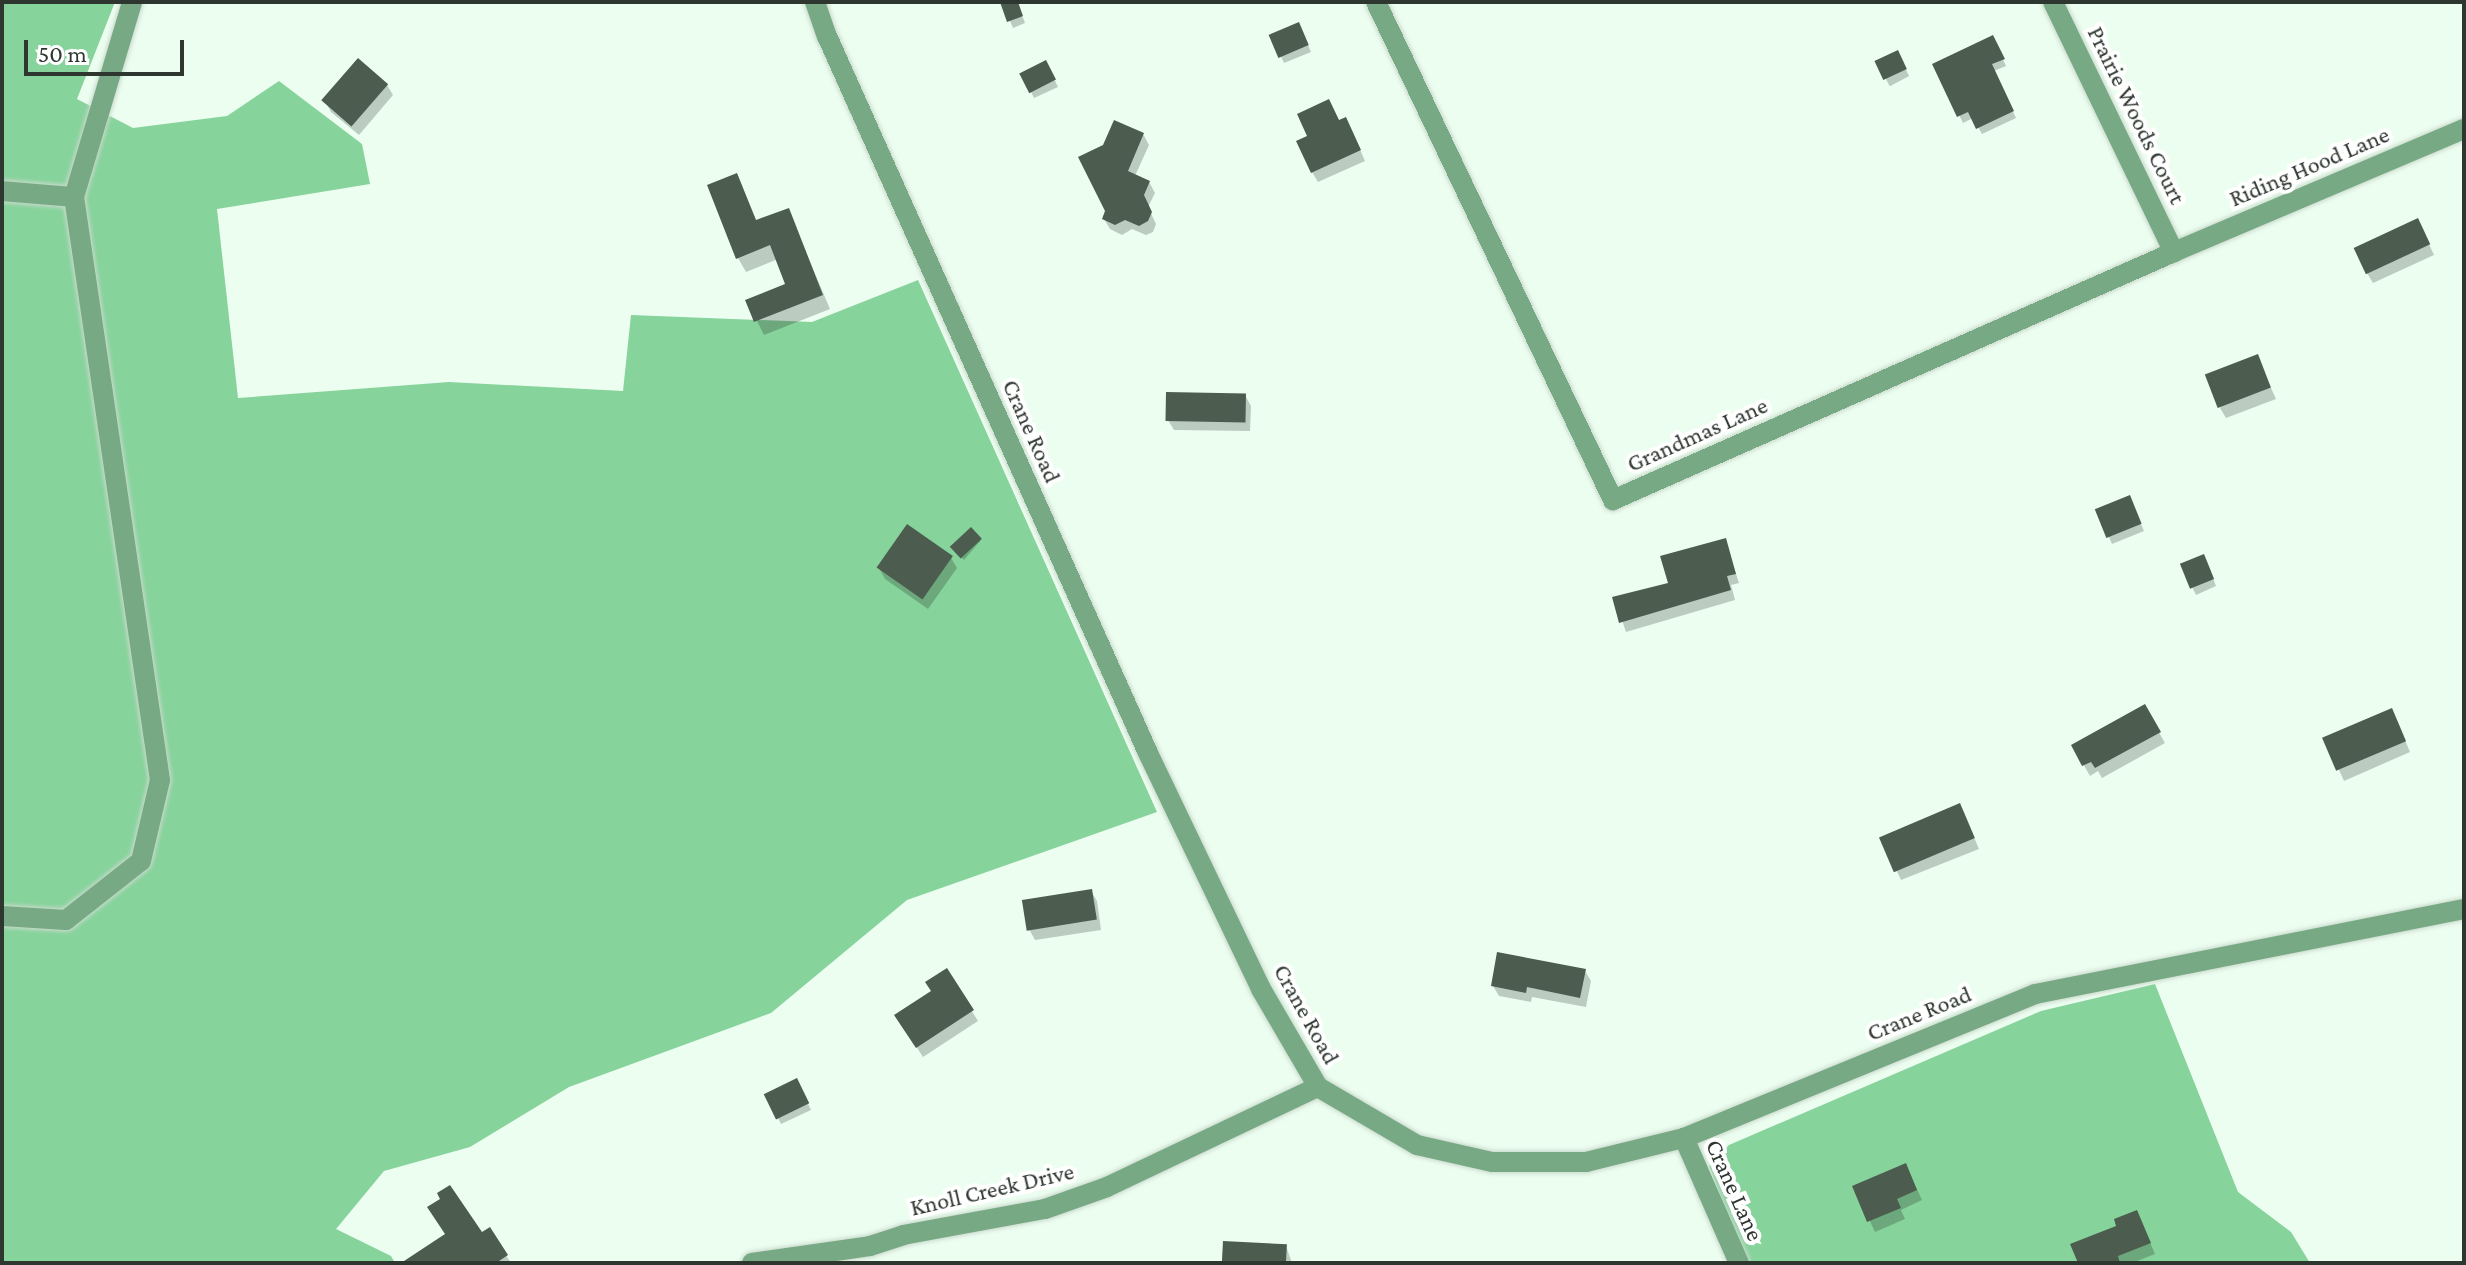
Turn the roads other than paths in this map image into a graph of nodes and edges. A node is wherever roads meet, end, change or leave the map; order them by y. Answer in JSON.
{"nodes":[{"id":1,"x":132,"y":2,"type":"edge"},
{"id":2,"x":815,"y":2,"type":"edge"},
{"id":3,"x":1376,"y":2,"type":"edge"},
{"id":4,"x":2053,"y":2,"type":"edge"},
{"id":5,"x":2464,"y":129,"type":"edge"},
{"id":6,"x":2,"y":191,"type":"edge"},
{"id":7,"x":74,"y":197,"type":"junction"},
{"id":8,"x":2174,"y":252,"type":"junction"},
{"id":9,"x":2464,"y":909,"type":"edge"},
{"id":10,"x":2,"y":916,"type":"edge"},
{"id":11,"x":1318,"y":1087,"type":"junction"},
{"id":12,"x":1684,"y":1138,"type":"junction"},
{"id":13,"x":752,"y":1263,"type":"edge"},
{"id":14,"x":1739,"y":1263,"type":"edge"}],
"edges":[{"from":1,"to":7,"type":"street"},
{"from":2,"to":11,"type":"street","name":"Crane Road"},
{"from":3,"to":8,"type":"street","name":"Grandmas Lane"},
{"from":4,"to":8,"type":"street","name":"Prairie Woods Court"},
{"from":5,"to":8,"type":"street","name":"Riding Hood Lane"},
{"from":6,"to":7,"type":"street"},
{"from":7,"to":10,"type":"street"},
{"from":9,"to":12,"type":"street","name":"Crane Road"},
{"from":11,"to":12,"type":"street","name":"Crane Road"},
{"from":11,"to":13,"type":"street","name":"Knoll Creek Drive"},
{"from":12,"to":14,"type":"street","name":"Crane Lane"}]}
